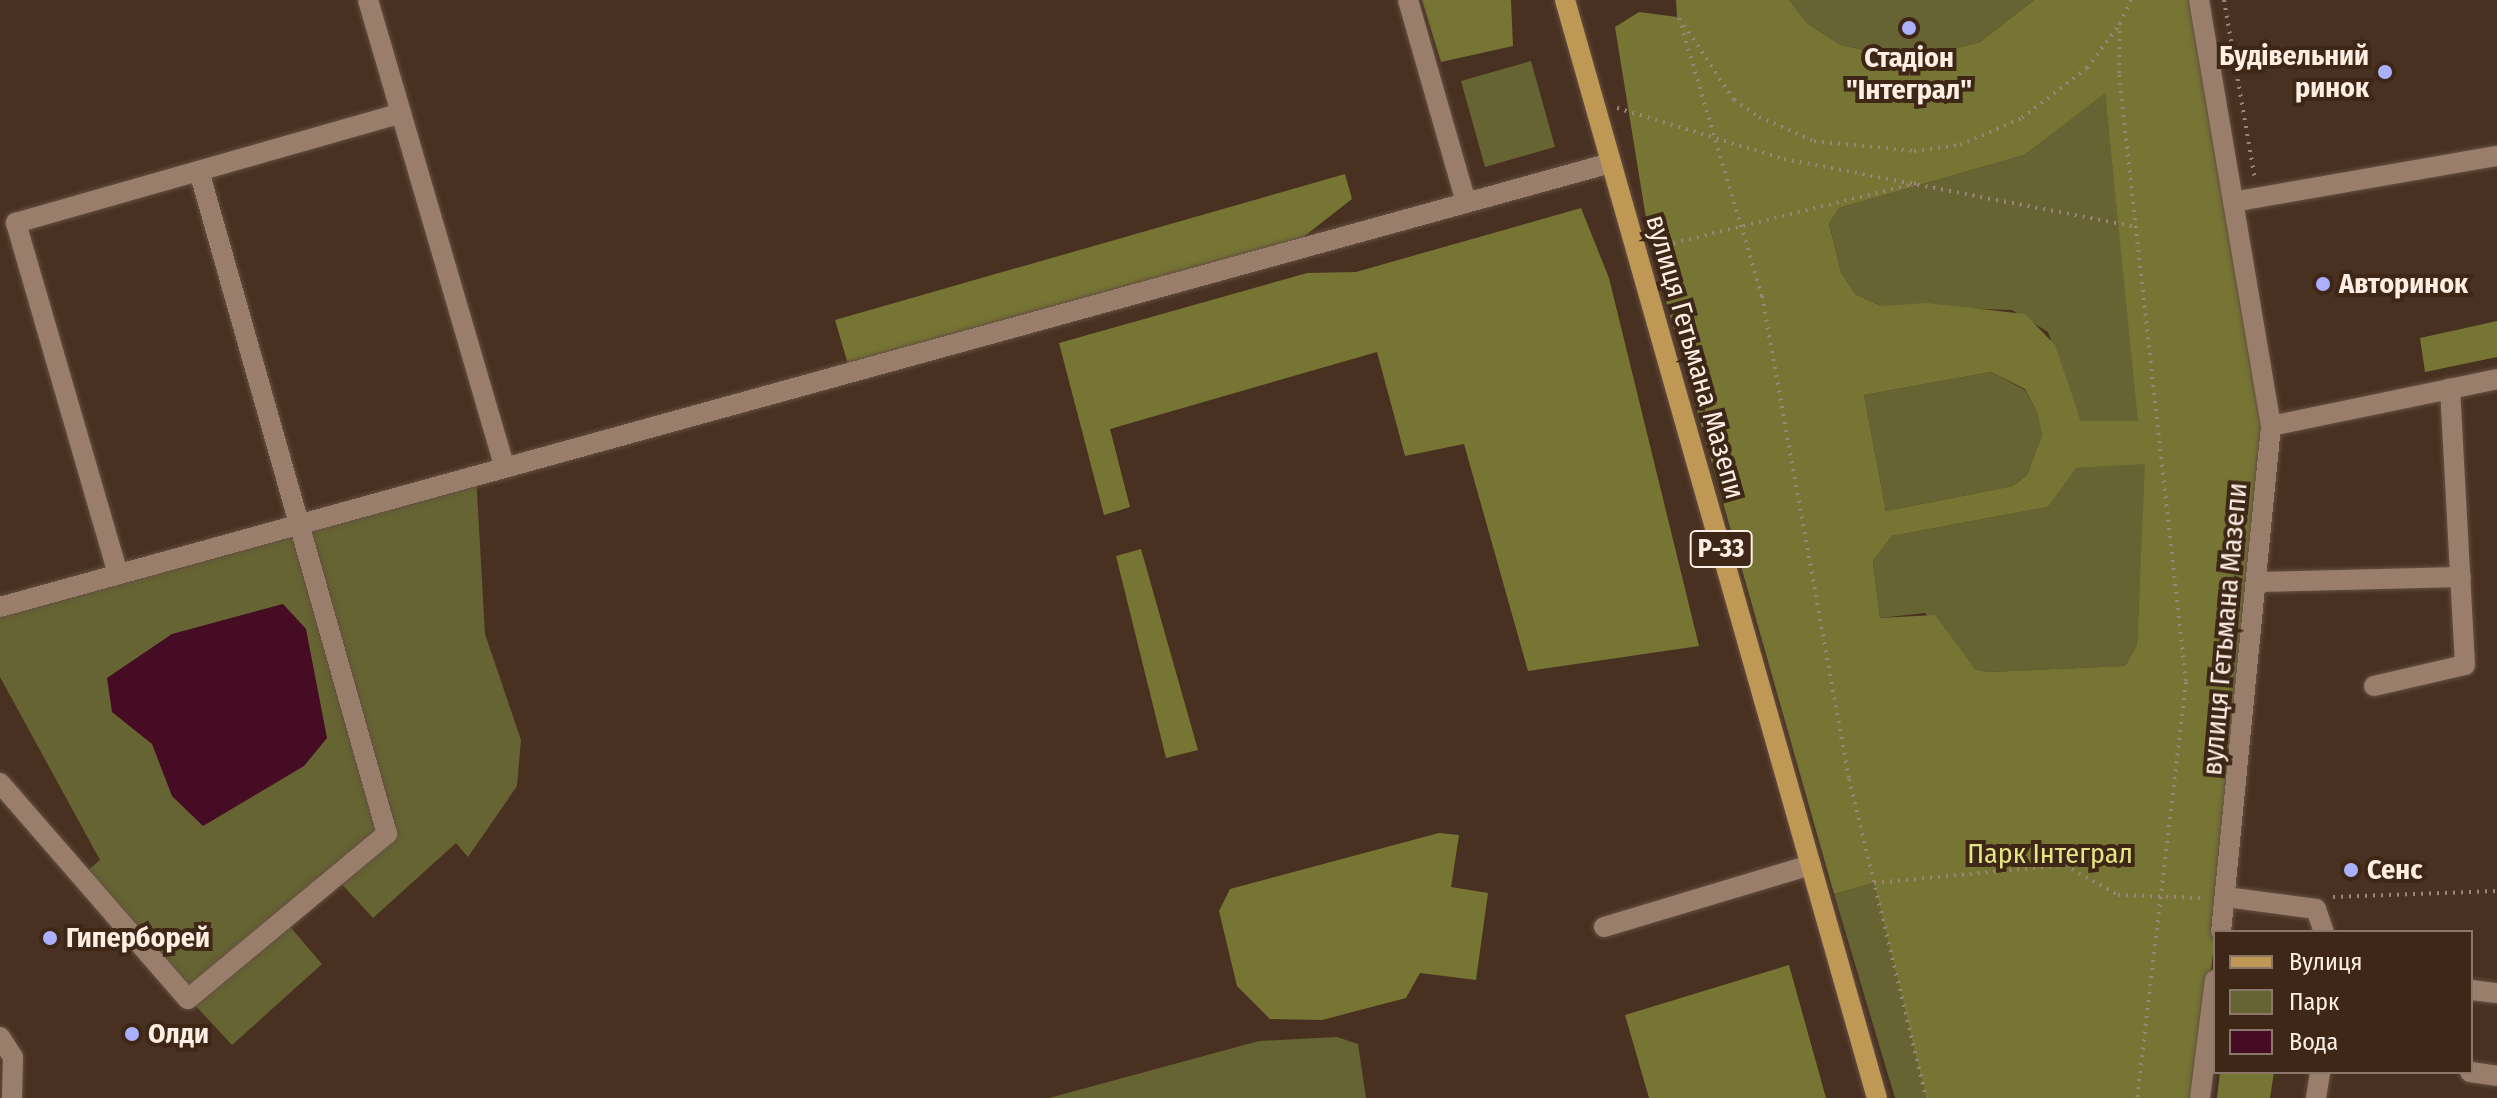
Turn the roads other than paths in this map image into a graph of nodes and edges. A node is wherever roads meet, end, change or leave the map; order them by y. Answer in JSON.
{"nodes":[{"id":1,"x":368,"y":0,"type":"edge"},
{"id":2,"x":1408,"y":0,"type":"edge"},
{"id":3,"x":1565,"y":0,"type":"edge"},
{"id":4,"x":2199,"y":0,"type":"edge"},
{"id":5,"x":399,"y":114,"type":"junction"},
{"id":6,"x":2497,"y":156,"type":"edge"},
{"id":7,"x":1611,"y":163,"type":"junction"},
{"id":8,"x":199,"y":171,"type":"junction"},
{"id":9,"x":1466,"y":202,"type":"junction"},
{"id":10,"x":2233,"y":202,"type":"junction"},
{"id":11,"x":2497,"y":379,"type":"edge"},
{"id":12,"x":2450,"y":388,"type":"junction"},
{"id":13,"x":2271,"y":426,"type":"junction"},
{"id":14,"x":505,"y":467,"type":"junction"},
{"id":15,"x":302,"y":522,"type":"junction"},
{"id":16,"x":118,"y":574,"type":"junction"},
{"id":17,"x":2461,"y":577,"type":"junction"},
{"id":18,"x":2259,"y":582,"type":"junction"},
{"id":19,"x":0,"y":607,"type":"edge"},
{"id":20,"x":2374,"y":686,"type":"dead end"},
{"id":21,"x":0,"y":783,"type":"edge"},
{"id":22,"x":1811,"y":865,"type":"junction"},
{"id":23,"x":2226,"y":897,"type":"junction"},
{"id":24,"x":1604,"y":927,"type":"dead end"},
{"id":25,"x":2221,"y":930,"type":"edge"},
{"id":26,"x":2323,"y":930,"type":"edge"},
{"id":27,"x":2473,"y":990,"type":"edge"},
{"id":28,"x":2497,"y":993,"type":"edge"},
{"id":29,"x":2213,"y":996,"type":"edge"},
{"id":30,"x":0,"y":1037,"type":"edge"},
{"id":31,"x":2473,"y":1072,"type":"edge"},
{"id":32,"x":2320,"y":1074,"type":"edge"},
{"id":33,"x":2497,"y":1076,"type":"edge"},
{"id":34,"x":12,"y":1098,"type":"edge"},
{"id":35,"x":1877,"y":1098,"type":"edge"},
{"id":36,"x":2200,"y":1098,"type":"edge"},
{"id":37,"x":2316,"y":1098,"type":"edge"}],
"edges":[{"from":1,"to":5,"type":"street"},
{"from":2,"to":9,"type":"street"},
{"from":3,"to":7,"type":"main road","name":"вулиця Гетьмана Мазепи","number":"Р-33"},
{"from":4,"to":10,"type":"street","name":"вулиця Гетьмана Мазепи"},
{"from":5,"to":8,"type":"street"},
{"from":5,"to":14,"type":"street"},
{"from":6,"to":10,"type":"street"},
{"from":7,"to":9,"type":"street"},
{"from":7,"to":22,"type":"main road","name":"вулиця Гетьмана Мазепи","number":"Р-33"},
{"from":8,"to":15,"type":"street"},
{"from":8,"to":16,"type":"street"},
{"from":9,"to":14,"type":"street"},
{"from":10,"to":13,"type":"street","name":"вулиця Гетьмана Мазепи"},
{"from":11,"to":12,"type":"street"},
{"from":12,"to":13,"type":"street"},
{"from":12,"to":17,"type":"street"},
{"from":13,"to":18,"type":"street","name":"вулиця Гетьмана Мазепи"},
{"from":14,"to":15,"type":"street"},
{"from":15,"to":16,"type":"street"},
{"from":15,"to":21,"type":"street"},
{"from":16,"to":19,"type":"street"},
{"from":17,"to":18,"type":"street"},
{"from":17,"to":20,"type":"street"},
{"from":18,"to":23,"type":"street","name":"вулиця Гетьмана Мазепи"},
{"from":22,"to":24,"type":"street"},
{"from":22,"to":35,"type":"main road","name":"вулиця Гетьмана Мазепи","number":"Р-33"},
{"from":23,"to":25,"type":"street","name":"вулиця Гетьмана Мазепи"},
{"from":23,"to":26,"type":"street"},
{"from":27,"to":28,"type":"street"},
{"from":29,"to":36,"type":"street"},
{"from":30,"to":34,"type":"street"},
{"from":31,"to":33,"type":"street"},
{"from":32,"to":37,"type":"street"}]}
